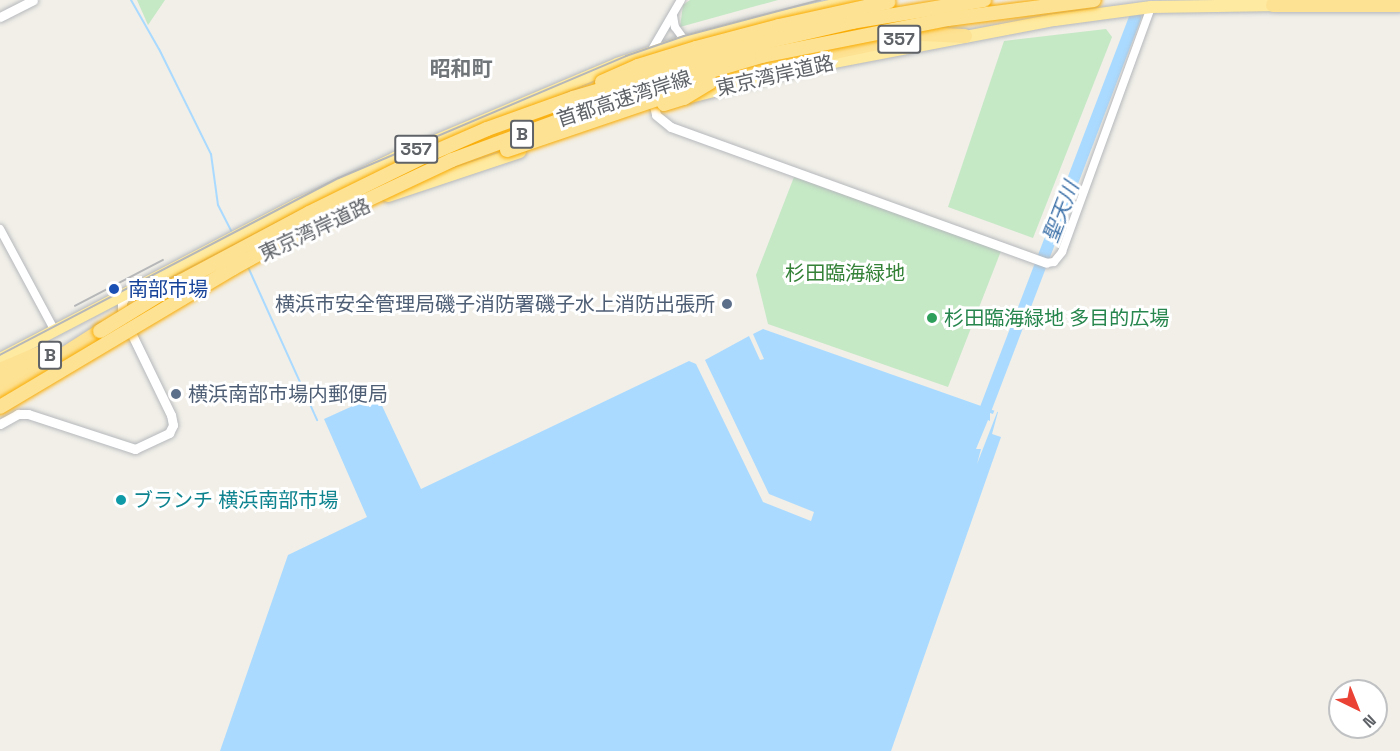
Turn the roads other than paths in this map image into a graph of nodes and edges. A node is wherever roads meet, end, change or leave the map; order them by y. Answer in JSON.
{"nodes":[{"id":1,"x":33,"y":0,"type":"edge"},
{"id":2,"x":681,"y":0,"type":"edge"},
{"id":3,"x":855,"y":0,"type":"edge"},
{"id":4,"x":984,"y":0,"type":"edge"},
{"id":5,"x":1094,"y":0,"type":"edge"},
{"id":6,"x":894,"y":1,"type":"edge"},
{"id":7,"x":1151,"y":2,"type":"edge"},
{"id":8,"x":1400,"y":4,"type":"edge"},
{"id":9,"x":1273,"y":5,"type":"junction"},
{"id":10,"x":1400,"y":11,"type":"edge"},
{"id":11,"x":673,"y":16,"type":"junction"},
{"id":12,"x":0,"y":17,"type":"edge"},
{"id":13,"x":965,"y":36,"type":"junction"},
{"id":14,"x":685,"y":41,"type":"junction"},
{"id":15,"x":650,"y":53,"type":"junction"},
{"id":16,"x":573,"y":98,"type":"junction"},
{"id":17,"x":653,"y":107,"type":"junction"},
{"id":18,"x":349,"y":208,"type":"junction"},
{"id":19,"x":0,"y":229,"type":"edge"},
{"id":20,"x":1046,"y":264,"type":"joint"},
{"id":21,"x":128,"y":292,"type":"junction"},
{"id":22,"x":87,"y":313,"type":"junction"},
{"id":23,"x":122,"y":314,"type":"junction"},
{"id":24,"x":55,"y":330,"type":"junction"},
{"id":25,"x":130,"y":331,"type":"junction"},
{"id":26,"x":77,"y":344,"type":"junction"},
{"id":27,"x":46,"y":357,"type":"junction"},
{"id":28,"x":0,"y":359,"type":"edge"},
{"id":29,"x":0,"y":372,"type":"edge"},
{"id":30,"x":0,"y":381,"type":"edge"},
{"id":31,"x":0,"y":387,"type":"edge"},
{"id":32,"x":0,"y":395,"type":"edge"},
{"id":33,"x":0,"y":406,"type":"edge"},
{"id":34,"x":0,"y":424,"type":"edge"}],
"edges":[{"from":1,"to":12,"type":"street"},
{"from":2,"to":11,"type":"street"},
{"from":3,"to":14,"type":"highway","name":"東京湾岸道路","number":"357"},
{"from":4,"to":16,"type":"highway","name":"首都高速湾岸線","number":"B","bridge":true},
{"from":5,"to":18,"type":"highway","name":"首都高速湾岸線","number":"B","bridge":true},
{"from":6,"to":16,"type":"highway","number":"B","bridge":true},
{"from":7,"to":9,"type":"highway","name":"東京湾岸道路","number":"357"},
{"from":7,"to":13,"type":"highway","name":"東京湾岸道路","number":"357"},
{"from":7,"to":20,"type":"street"},
{"from":8,"to":9,"type":"highway"},
{"from":9,"to":10,"type":"highway","name":"東京湾岸道路","number":"357"},
{"from":11,"to":14,"type":"street"},
{"from":11,"to":15,"type":"street"},
{"from":13,"to":17,"type":"highway","name":"東京湾岸道路","number":"357"},
{"from":13,"to":18,"type":"highway","number":"357","bridge":true},
{"from":14,"to":15,"type":"highway","name":"東京湾岸道路","number":"357"},
{"from":15,"to":17,"type":"street"},
{"from":15,"to":21,"type":"highway","name":"東京湾岸道路","number":"357"},
{"from":16,"to":26,"type":"highway","name":"首都高速湾岸線","number":"B","bridge":true},
{"from":17,"to":20,"type":"street"},
{"from":17,"to":25,"type":"highway","name":"東京湾岸道路","number":"357"},
{"from":18,"to":33,"type":"highway","name":"首都高速湾岸線","number":"B","bridge":true},
{"from":19,"to":24,"type":"street"},
{"from":21,"to":22,"type":"highway","name":"東京湾岸道路","number":"357"},
{"from":21,"to":23,"type":"street"},
{"from":22,"to":23,"type":"street"},
{"from":22,"to":24,"type":"highway","name":"東京湾岸道路","number":"357"},
{"from":23,"to":25,"type":"street"},
{"from":24,"to":28,"type":"highway","name":"東京湾岸道路","number":"357"},
{"from":25,"to":33,"type":"highway","name":"東京湾岸道路","number":"357"},
{"from":25,"to":34,"type":"street"},
{"from":26,"to":27,"type":"highway","name":"首都高速湾岸線","number":"B"},
{"from":26,"to":29,"type":"highway"},
{"from":26,"to":31,"type":"highway"},
{"from":26,"to":32,"type":"highway"},
{"from":27,"to":29,"type":"highway"},
{"from":27,"to":30,"type":"highway","name":"首都高速湾岸線","number":"B"},
{"from":27,"to":31,"type":"highway"}]}
